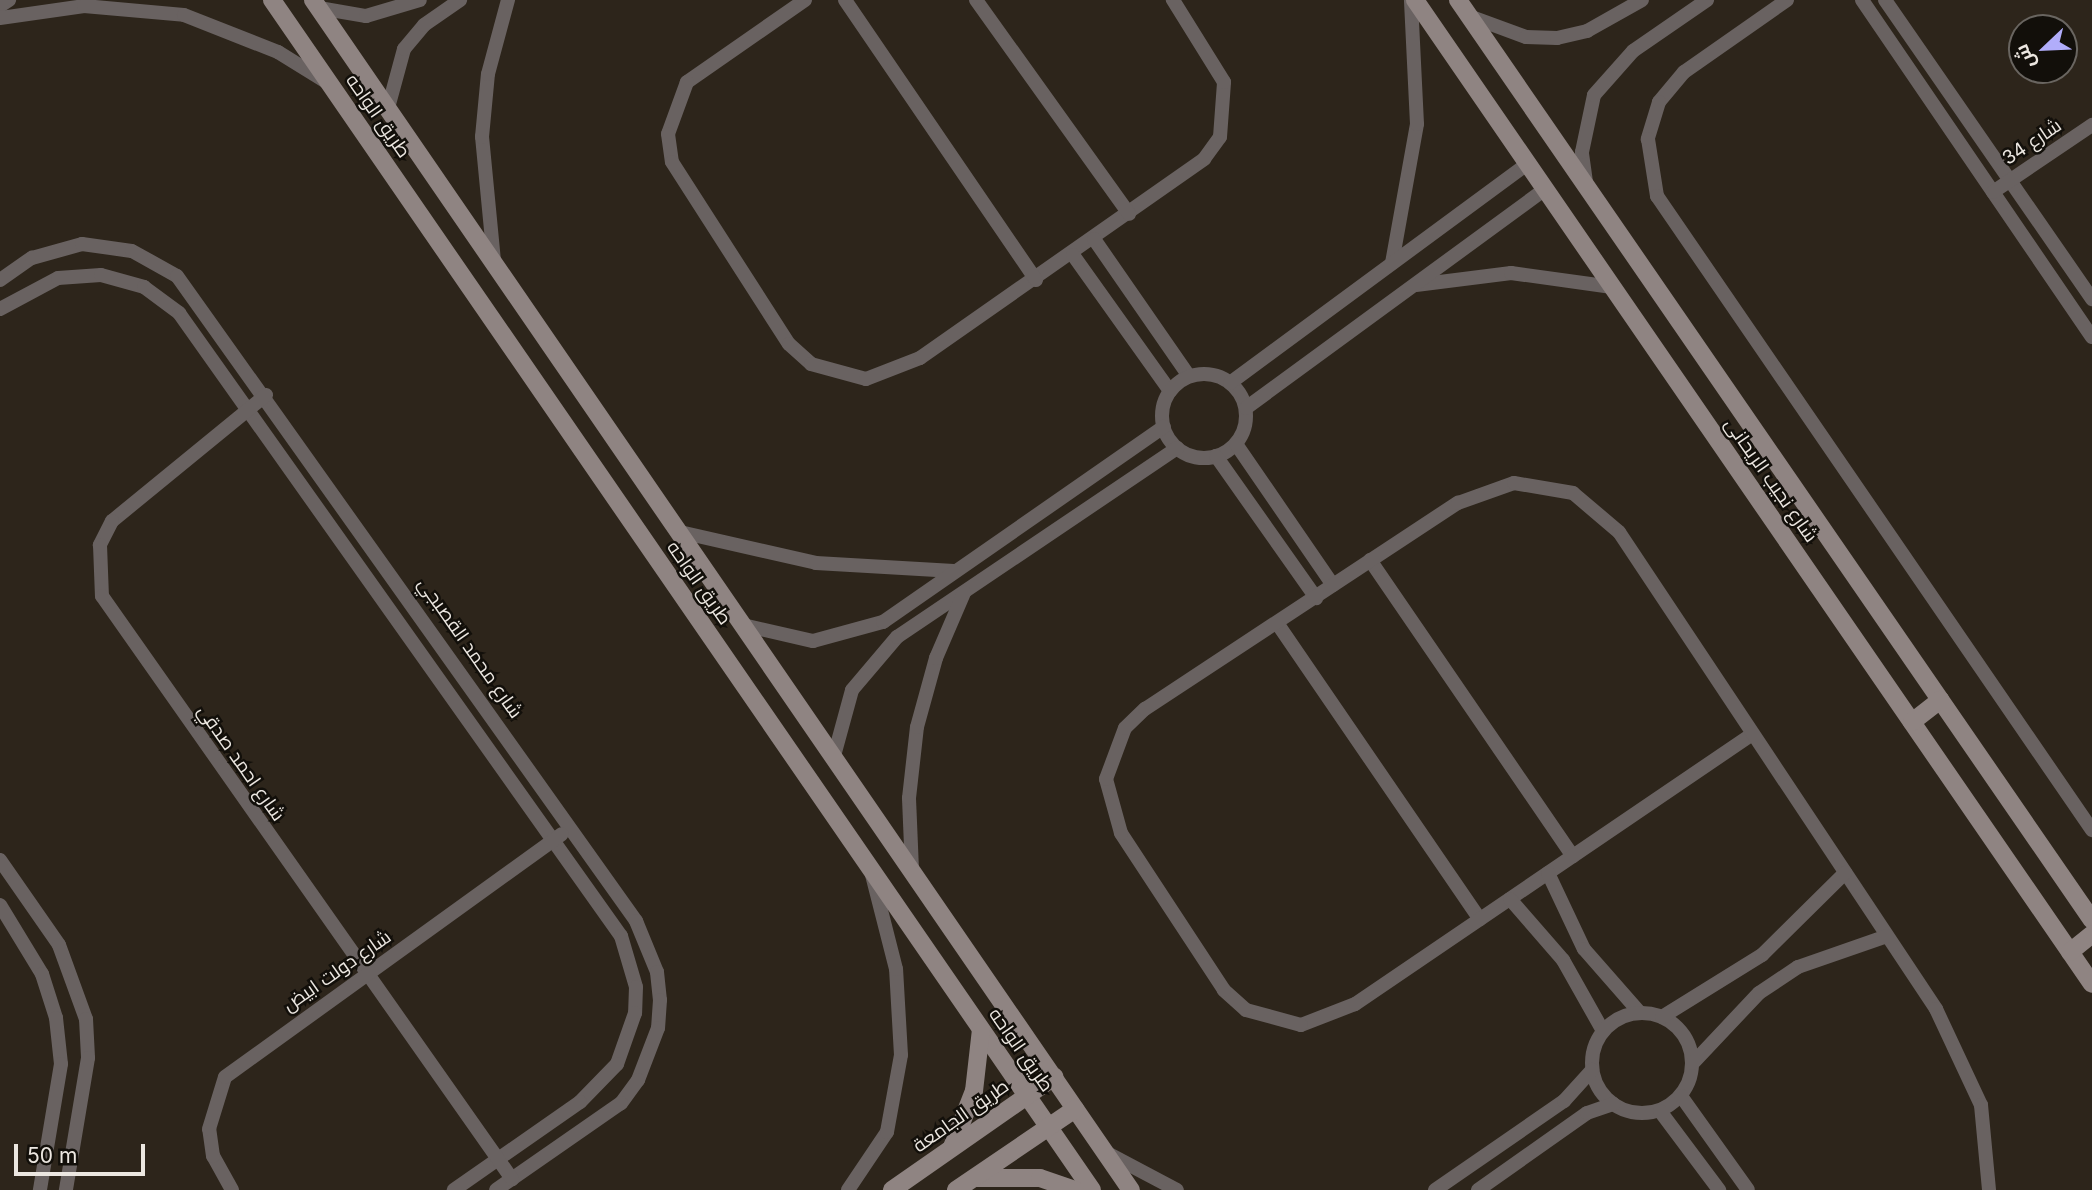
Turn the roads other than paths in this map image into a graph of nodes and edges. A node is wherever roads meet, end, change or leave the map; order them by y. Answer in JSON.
{"nodes":[{"id":1,"x":9,"y":0,"type":"edge"},
{"id":2,"x":272,"y":0,"type":"edge"},
{"id":3,"x":420,"y":0,"type":"edge"},
{"id":4,"x":460,"y":0,"type":"edge"},
{"id":5,"x":508,"y":0,"type":"edge"},
{"id":6,"x":805,"y":0,"type":"edge"},
{"id":7,"x":845,"y":0,"type":"edge"},
{"id":8,"x":976,"y":0,"type":"edge"},
{"id":9,"x":1173,"y":0,"type":"edge"},
{"id":10,"x":1413,"y":0,"type":"edge"},
{"id":11,"x":1458,"y":0,"type":"edge"},
{"id":12,"x":1642,"y":0,"type":"edge"},
{"id":13,"x":1707,"y":0,"type":"edge"},
{"id":14,"x":1787,"y":0,"type":"edge"},
{"id":15,"x":1862,"y":0,"type":"edge"},
{"id":16,"x":1885,"y":0,"type":"edge"},
{"id":17,"x":316,"y":4,"type":"edge"},
{"id":18,"x":1687,"y":5,"type":"edge"},
{"id":19,"x":0,"y":6,"type":"edge"},
{"id":20,"x":1469,"y":16,"type":"junction"},
{"id":21,"x":0,"y":18,"type":"edge"},
{"id":22,"x":330,"y":84,"type":"junction"},
{"id":23,"x":388,"y":108,"type":"junction"},
{"id":24,"x":2092,"y":125,"type":"edge"},
{"id":25,"x":1527,"y":163,"type":"junction"},
{"id":26,"x":2010,"y":180,"type":"junction"},
{"id":27,"x":1586,"y":182,"type":"junction"},
{"id":28,"x":1545,"y":189,"type":"junction"},
{"id":29,"x":1993,"y":192,"type":"junction"},
{"id":30,"x":1129,"y":214,"type":"junction"},
{"id":31,"x":1094,"y":239,"type":"junction"},
{"id":32,"x":1073,"y":255,"type":"junction"},
{"id":33,"x":494,"y":262,"type":"junction"},
{"id":34,"x":1392,"y":263,"type":"junction"},
{"id":35,"x":0,"y":280,"type":"edge"},
{"id":36,"x":1036,"y":280,"type":"junction"},
{"id":37,"x":1412,"y":286,"type":"junction"},
{"id":38,"x":1612,"y":287,"type":"junction"},
{"id":39,"x":2092,"y":299,"type":"edge"},
{"id":40,"x":0,"y":309,"type":"edge"},
{"id":41,"x":2092,"y":337,"type":"edge"},
{"id":42,"x":1189,"y":376,"type":"junction"},
{"id":43,"x":1230,"y":383,"type":"junction"},
{"id":44,"x":1170,"y":391,"type":"junction"},
{"id":45,"x":266,"y":395,"type":"junction"},
{"id":46,"x":250,"y":408,"type":"junction"},
{"id":47,"x":1246,"y":408,"type":"junction"},
{"id":48,"x":1164,"y":427,"type":"junction"},
{"id":49,"x":1236,"y":444,"type":"junction"},
{"id":50,"x":1177,"y":448,"type":"junction"},
{"id":51,"x":1216,"y":456,"type":"junction"},
{"id":52,"x":680,"y":532,"type":"junction"},
{"id":53,"x":1370,"y":560,"type":"junction"},
{"id":54,"x":954,"y":571,"type":"junction"},
{"id":55,"x":1333,"y":586,"type":"junction"},
{"id":56,"x":964,"y":592,"type":"junction"},
{"id":57,"x":1316,"y":598,"type":"junction"},
{"id":58,"x":1277,"y":623,"type":"junction"},
{"id":59,"x":743,"y":625,"type":"junction"},
{"id":60,"x":1940,"y":700,"type":"junction"},
{"id":61,"x":1912,"y":722,"type":"junction"},
{"id":62,"x":1751,"y":735,"type":"junction"},
{"id":63,"x":834,"y":756,"type":"junction"},
{"id":64,"x":571,"y":827,"type":"junction"},
{"id":65,"x":2092,"y":830,"type":"edge"},
{"id":66,"x":555,"y":839,"type":"junction"},
{"id":67,"x":1573,"y":856,"type":"junction"},
{"id":68,"x":0,"y":860,"type":"edge"},
{"id":69,"x":869,"y":867,"type":"junction"},
{"id":70,"x":912,"y":870,"type":"junction"},
{"id":71,"x":1548,"y":873,"type":"junction"},
{"id":72,"x":1845,"y":873,"type":"junction"},
{"id":73,"x":1510,"y":899,"type":"junction"},
{"id":74,"x":0,"y":905,"type":"edge"},
{"id":75,"x":1480,"y":919,"type":"junction"},
{"id":76,"x":2092,"y":920,"type":"edge"},
{"id":77,"x":2092,"y":934,"type":"edge"},
{"id":78,"x":1887,"y":936,"type":"junction"},
{"id":79,"x":2070,"y":952,"type":"junction"},
{"id":80,"x":366,"y":974,"type":"junction"},
{"id":81,"x":2092,"y":984,"type":"edge"},
{"id":82,"x":1640,"y":1013,"type":"junction"},
{"id":83,"x":1662,"y":1017,"type":"junction"},
{"id":84,"x":981,"y":1030,"type":"junction"},
{"id":85,"x":1603,"y":1031,"type":"junction"},
{"id":86,"x":1692,"y":1063,"type":"junction"},
{"id":87,"x":1592,"y":1070,"type":"junction"},
{"id":88,"x":1054,"y":1077,"type":"junction"},
{"id":89,"x":1027,"y":1096,"type":"junction"},
{"id":90,"x":1681,"y":1096,"type":"junction"},
{"id":91,"x":1613,"y":1104,"type":"junction"},
{"id":92,"x":1075,"y":1108,"type":"junction"},
{"id":93,"x":1660,"y":1111,"type":"junction"},
{"id":94,"x":1048,"y":1127,"type":"junction"},
{"id":95,"x":951,"y":1148,"type":"junction"},
{"id":96,"x":1105,"y":1152,"type":"junction"},
{"id":97,"x":498,"y":1160,"type":"junction"},
{"id":98,"x":512,"y":1179,"type":"junction"},
{"id":99,"x":973,"y":1179,"type":"junction"},
{"id":100,"x":40,"y":1190,"type":"edge"},
{"id":101,"x":66,"y":1190,"type":"edge"},
{"id":102,"x":232,"y":1190,"type":"edge"},
{"id":103,"x":454,"y":1190,"type":"edge"},
{"id":104,"x":496,"y":1190,"type":"edge"},
{"id":105,"x":848,"y":1190,"type":"edge"},
{"id":106,"x":892,"y":1190,"type":"edge"},
{"id":107,"x":956,"y":1190,"type":"edge"},
{"id":108,"x":1075,"y":1190,"type":"edge"},
{"id":109,"x":1092,"y":1190,"type":"edge"},
{"id":110,"x":1131,"y":1190,"type":"edge"},
{"id":111,"x":1177,"y":1190,"type":"edge"},
{"id":112,"x":1435,"y":1190,"type":"edge"},
{"id":113,"x":1478,"y":1190,"type":"edge"},
{"id":114,"x":1718,"y":1190,"type":"edge"},
{"id":115,"x":1748,"y":1190,"type":"edge"},
{"id":116,"x":1989,"y":1190,"type":"edge"}],
"edges":[{"from":1,"to":19,"type":"street"},
{"from":2,"to":22,"type":"street","name":"طريق الواحه"},
{"from":3,"to":17,"type":"street"},
{"from":4,"to":23,"type":"street"},
{"from":5,"to":33,"type":"street"},
{"from":6,"to":36,"type":"street"},
{"from":7,"to":36,"type":"street"},
{"from":8,"to":30,"type":"street"},
{"from":9,"to":30,"type":"street"},
{"from":10,"to":25,"type":"street","name":"شارع نجيب الريحانى"},
{"from":10,"to":34,"type":"street"},
{"from":11,"to":20,"type":"street","name":"شارع نجيب الريحانى"},
{"from":12,"to":20,"type":"street"},
{"from":13,"to":18,"type":"street"},
{"from":14,"to":65,"type":"street"},
{"from":15,"to":29,"type":"street"},
{"from":16,"to":26,"type":"street"},
{"from":17,"to":23,"type":"street","name":"طريق الواحه"},
{"from":18,"to":27,"type":"street"},
{"from":20,"to":27,"type":"street","name":"شارع نجيب الريحانى"},
{"from":21,"to":22,"type":"street"},
{"from":22,"to":69,"type":"street","name":"طريق الواحه"},
{"from":23,"to":33,"type":"street","name":"طريق الواحه"},
{"from":24,"to":26,"type":"street","name":"شارع 34"},
{"from":25,"to":28,"type":"street","name":"شارع نجيب الريحانى"},
{"from":25,"to":34,"type":"street"},
{"from":26,"to":29,"type":"street","name":"شارع 34"},
{"from":26,"to":39,"type":"street"},
{"from":27,"to":60,"type":"street","name":"شارع نجيب الريحانى"},
{"from":28,"to":37,"type":"street"},
{"from":28,"to":38,"type":"street","name":"شارع نجيب الريحانى"},
{"from":29,"to":41,"type":"street"},
{"from":30,"to":31,"type":"street"},
{"from":31,"to":32,"type":"street"},
{"from":31,"to":42,"type":"street"},
{"from":32,"to":36,"type":"street"},
{"from":32,"to":44,"type":"street"},
{"from":33,"to":52,"type":"street","name":"طريق الواحه"},
{"from":34,"to":43,"type":"street"},
{"from":35,"to":45,"type":"street","name":"شارع محمد القصبجي"},
{"from":37,"to":38,"type":"street"},
{"from":37,"to":47,"type":"street"},
{"from":38,"to":61,"type":"street","name":"شارع نجيب الريحانى"},
{"from":40,"to":46,"type":"street"},
{"from":42,"to":43,"type":"street"},
{"from":42,"to":44,"type":"street"},
{"from":43,"to":47,"type":"street"},
{"from":44,"to":48,"type":"street"},
{"from":45,"to":46,"type":"street","name":"شارع احمد صدقي"},
{"from":45,"to":64,"type":"street","name":"شارع محمد القصبجي"},
{"from":46,"to":66,"type":"street"},
{"from":46,"to":80,"type":"street","name":"شارع احمد صدقي"},
{"from":47,"to":49,"type":"street"},
{"from":48,"to":50,"type":"street"},
{"from":48,"to":54,"type":"street"},
{"from":49,"to":51,"type":"street"},
{"from":49,"to":55,"type":"street"},
{"from":50,"to":51,"type":"street"},
{"from":50,"to":56,"type":"street"},
{"from":51,"to":57,"type":"street"},
{"from":52,"to":54,"type":"street"},
{"from":52,"to":59,"type":"street","name":"طريق الواحه"},
{"from":53,"to":55,"type":"street"},
{"from":53,"to":62,"type":"street"},
{"from":53,"to":67,"type":"street"},
{"from":54,"to":59,"type":"street"},
{"from":55,"to":57,"type":"street"},
{"from":56,"to":63,"type":"street"},
{"from":56,"to":70,"type":"street"},
{"from":57,"to":58,"type":"street"},
{"from":58,"to":75,"type":"street"},
{"from":58,"to":75,"type":"street"},
{"from":59,"to":63,"type":"street","name":"طريق الواحه"},
{"from":60,"to":61,"type":"street"},
{"from":60,"to":76,"type":"street","name":"شارع نجيب الريحانى"},
{"from":61,"to":79,"type":"street","name":"شارع نجيب الريحانى"},
{"from":62,"to":67,"type":"street"},
{"from":62,"to":72,"type":"street"},
{"from":63,"to":70,"type":"street","name":"طريق الواحه"},
{"from":64,"to":66,"type":"street","name":"شارع دولت ابيض"},
{"from":64,"to":98,"type":"street","name":"شارع محمد القصبجي"},
{"from":66,"to":80,"type":"street","name":"شارع دولت ابيض"},
{"from":66,"to":97,"type":"street"},
{"from":67,"to":71,"type":"street"},
{"from":68,"to":101,"type":"street"},
{"from":69,"to":84,"type":"street","name":"طريق الواحه"},
{"from":69,"to":105,"type":"street"},
{"from":70,"to":88,"type":"street","name":"طريق الواحه"},
{"from":71,"to":73,"type":"street"},
{"from":71,"to":82,"type":"street"},
{"from":72,"to":78,"type":"street"},
{"from":72,"to":83,"type":"street"},
{"from":73,"to":75,"type":"street"},
{"from":73,"to":85,"type":"street"},
{"from":74,"to":100,"type":"street"},
{"from":77,"to":79,"type":"street"},
{"from":78,"to":86,"type":"street"},
{"from":78,"to":116,"type":"street"},
{"from":79,"to":81,"type":"street","name":"شارع نجيب الريحانى"},
{"from":80,"to":97,"type":"street","name":"شارع احمد صدقي"},
{"from":80,"to":102,"type":"street","name":"شارع دولت ابيض"},
{"from":82,"to":83,"type":"street"},
{"from":82,"to":85,"type":"street"},
{"from":83,"to":86,"type":"street"},
{"from":84,"to":89,"type":"street","name":"طريق الواحه"},
{"from":84,"to":95,"type":"street"},
{"from":85,"to":87,"type":"street"},
{"from":86,"to":90,"type":"street"},
{"from":87,"to":91,"type":"street"},
{"from":87,"to":112,"type":"street"},
{"from":88,"to":89,"type":"street","name":"طريق الجامعة"},
{"from":88,"to":92,"type":"street","name":"طريق الواحه"},
{"from":89,"to":94,"type":"street","name":"طريق الواحه"},
{"from":89,"to":95,"type":"street","name":"طريق الجامعة"},
{"from":90,"to":93,"type":"street"},
{"from":90,"to":115,"type":"street"},
{"from":91,"to":93,"type":"street"},
{"from":91,"to":113,"type":"street"},
{"from":92,"to":94,"type":"street"},
{"from":92,"to":96,"type":"street","name":"طريق الواحه"},
{"from":93,"to":114,"type":"street"},
{"from":94,"to":99,"type":"street"},
{"from":94,"to":109,"type":"street","name":"طريق الواحه"},
{"from":95,"to":106,"type":"street","name":"طريق الجامعة"},
{"from":96,"to":110,"type":"street","name":"طريق الواحه"},
{"from":96,"to":111,"type":"street"},
{"from":97,"to":98,"type":"street","name":"شارع احمد صدقي"},
{"from":97,"to":103,"type":"street"},
{"from":98,"to":104,"type":"street","name":"شارع محمد القصبجي"},
{"from":99,"to":107,"type":"street"},
{"from":99,"to":108,"type":"street"}]}
